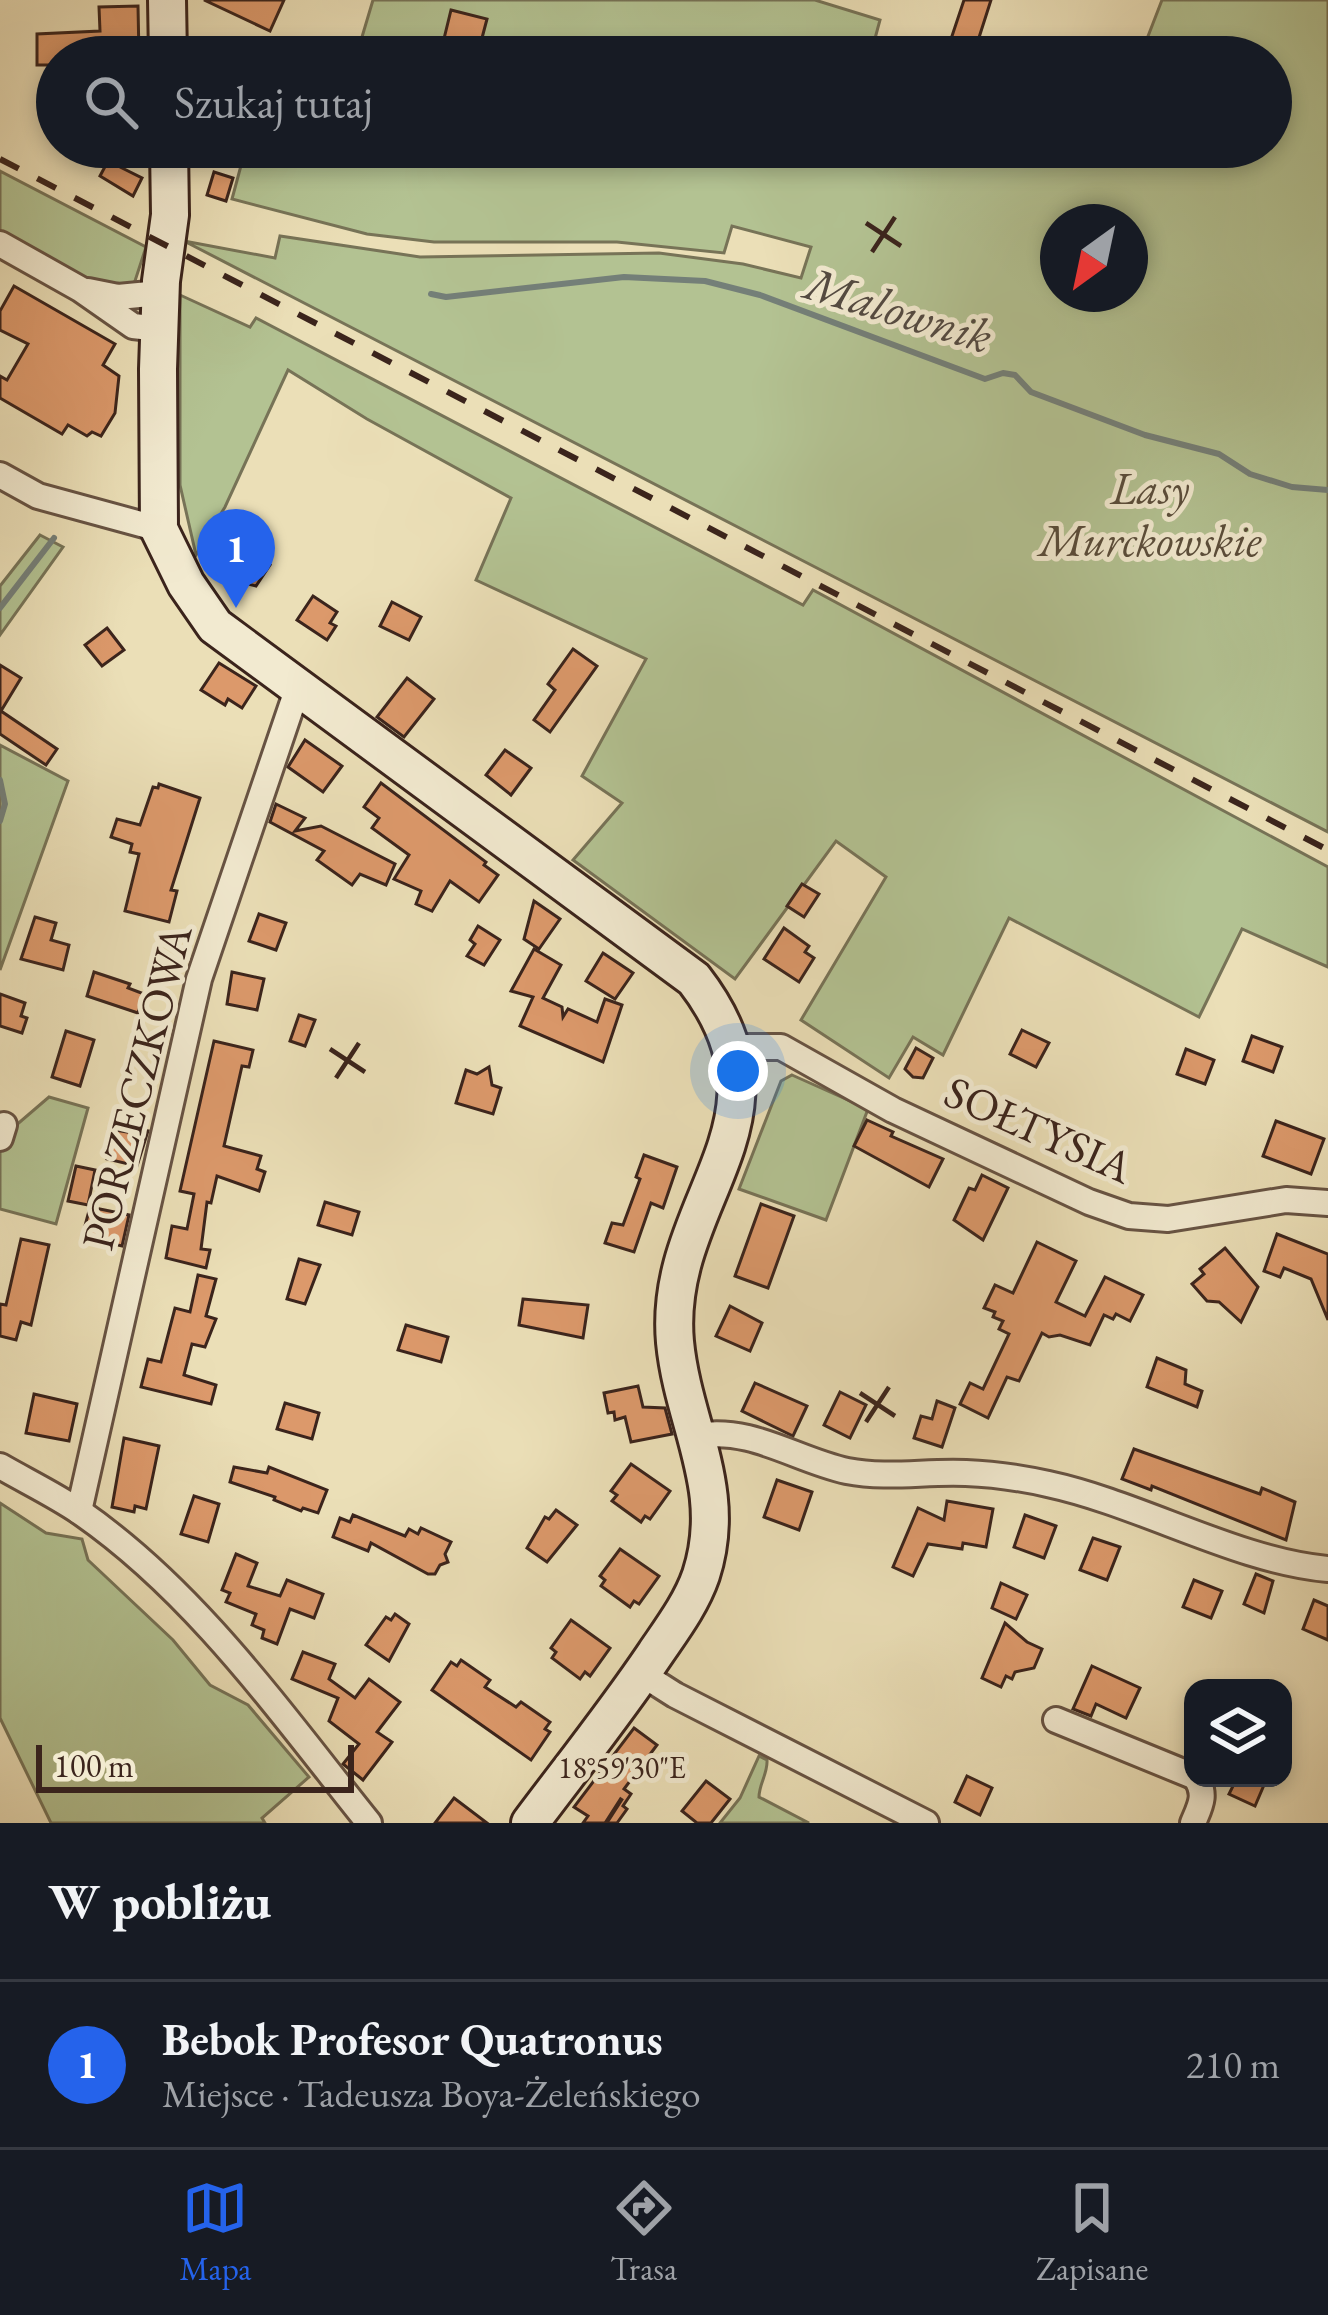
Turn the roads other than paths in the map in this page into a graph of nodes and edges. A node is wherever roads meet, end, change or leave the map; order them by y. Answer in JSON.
{"nodes":[{"id":1,"x":167,"y":0,"type":"edge"},
{"id":2,"x":168,"y":36,"type":"edge"},
{"id":3,"x":170,"y":168,"type":"edge"},
{"id":4,"x":0,"y":244,"type":"edge"},
{"id":5,"x":80,"y":289,"type":"junction"},
{"id":6,"x":160,"y":311,"type":"junction"},
{"id":7,"x":0,"y":476,"type":"edge"},
{"id":8,"x":159,"y":529,"type":"junction"},
{"id":9,"x":297,"y":690,"type":"junction"},
{"id":10,"x":733,"y":1047,"type":"junction"},
{"id":11,"x":1328,"y":1203,"type":"edge"},
{"id":12,"x":697,"y":1436,"type":"junction"},
{"id":13,"x":0,"y":1466,"type":"edge"},
{"id":14,"x":79,"y":1511,"type":"junction"},
{"id":15,"x":1328,"y":1569,"type":"edge"},
{"id":16,"x":642,"y":1674,"type":"junction"},
{"id":17,"x":1056,"y":1720,"type":"dead end"},
{"id":18,"x":1184,"y":1773,"type":"edge"},
{"id":19,"x":1202,"y":1787,"type":"edge"},
{"id":20,"x":369,"y":1823,"type":"edge"},
{"id":21,"x":530,"y":1823,"type":"edge"},
{"id":22,"x":926,"y":1823,"type":"edge"},
{"id":23,"x":1192,"y":1823,"type":"edge"}],
"edges":[{"from":1,"to":2,"type":"street"},
{"from":3,"to":6,"type":"street"},
{"from":4,"to":5,"type":"street"},
{"from":5,"to":6,"type":"street"},
{"from":5,"to":6,"type":"street"},
{"from":6,"to":8,"type":"street"},
{"from":7,"to":8,"type":"street"},
{"from":8,"to":9,"type":"street"},
{"from":9,"to":10,"type":"street"},
{"from":9,"to":14,"type":"street","name":"PORZECZKOWA"},
{"from":10,"to":11,"type":"street","name":"SOŁTYSIA"},
{"from":10,"to":12,"type":"street"},
{"from":12,"to":15,"type":"street"},
{"from":12,"to":16,"type":"street"},
{"from":13,"to":14,"type":"street"},
{"from":14,"to":20,"type":"street"},
{"from":16,"to":21,"type":"street"},
{"from":16,"to":22,"type":"street"},
{"from":17,"to":18,"type":"street"},
{"from":19,"to":23,"type":"street"}]}
